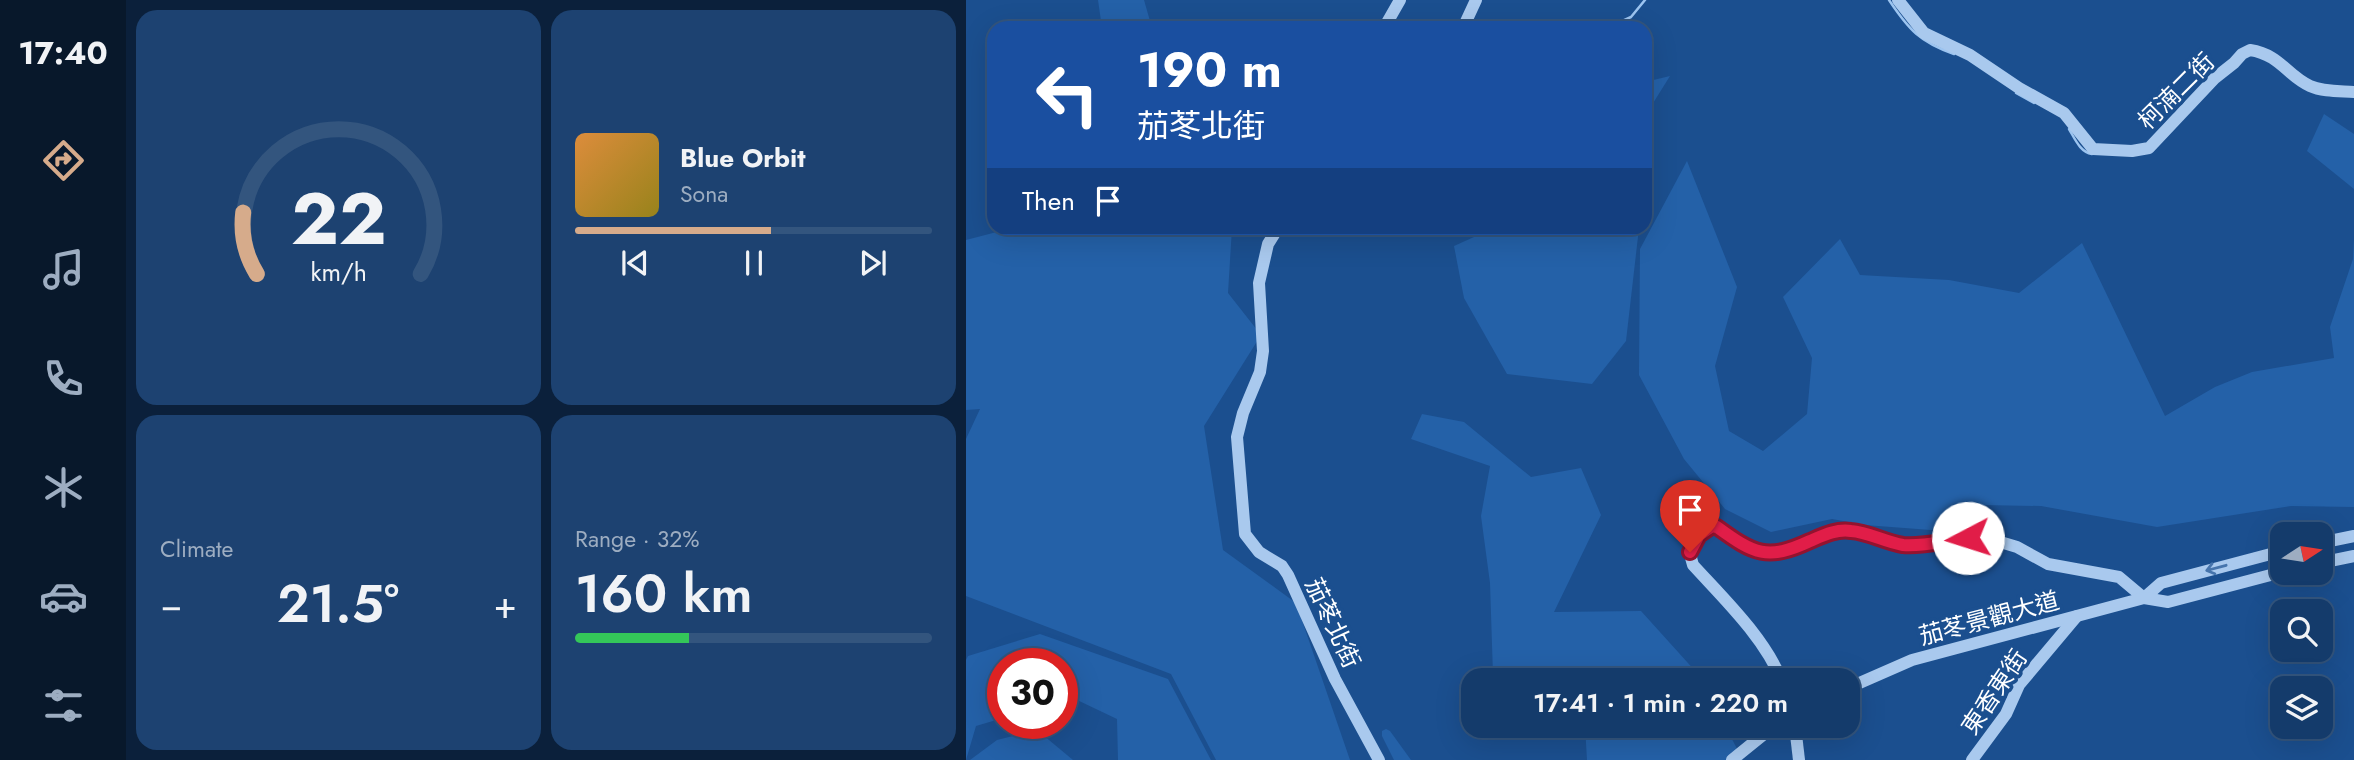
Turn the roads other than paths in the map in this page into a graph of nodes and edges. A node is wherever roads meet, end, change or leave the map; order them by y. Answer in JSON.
{"nodes":[{"id":1,"x":1400,"y":0,"type":"edge"},
{"id":2,"x":1476,"y":0,"type":"edge"},
{"id":3,"x":1898,"y":0,"type":"edge"},
{"id":4,"x":1388,"y":21,"type":"edge"},
{"id":5,"x":1466,"y":21,"type":"edge"},
{"id":6,"x":2354,"y":92,"type":"edge"},
{"id":7,"x":1274,"y":235,"type":"edge"},
{"id":8,"x":2354,"y":536,"type":"edge"},
{"id":9,"x":2333,"y":540,"type":"edge"},
{"id":10,"x":2270,"y":554,"type":"edge"},
{"id":11,"x":2354,"y":556,"type":"edge"},
{"id":12,"x":2333,"y":560,"type":"edge"},
{"id":13,"x":2270,"y":575,"type":"edge"},
{"id":14,"x":2144,"y":598,"type":"junction"},
{"id":15,"x":2077,"y":616,"type":"junction"},
{"id":16,"x":1774,"y":668,"type":"edge"},
{"id":17,"x":1860,"y":683,"type":"edge"},
{"id":18,"x":1759,"y":738,"type":"edge"},
{"id":19,"x":1796,"y":738,"type":"edge"},
{"id":20,"x":1379,"y":760,"type":"edge"},
{"id":21,"x":1731,"y":760,"type":"edge"},
{"id":22,"x":1799,"y":760,"type":"edge"},
{"id":23,"x":1972,"y":760,"type":"edge"}],
"edges":[{"from":1,"to":4,"type":"street"},
{"from":2,"to":5,"type":"street"},
{"from":3,"to":6,"type":"street","name":"柯湳二街"},
{"from":7,"to":20,"type":"street","name":"茄苳北街"},
{"from":8,"to":9,"type":"street"},
{"from":10,"to":14,"type":"street","name":"茄苳景觀大道","one_way":true},
{"from":11,"to":12,"type":"street"},
{"from":13,"to":14,"type":"street","name":"茄苳景觀大道"},
{"from":14,"to":15,"type":"street","name":"茄苳景觀大道"},
{"from":14,"to":16,"type":"street"},
{"from":15,"to":17,"type":"street","name":"茄苳景觀大道"},
{"from":15,"to":23,"type":"street","name":"東香東街"},
{"from":18,"to":21,"type":"street"},
{"from":19,"to":22,"type":"street"}]}
